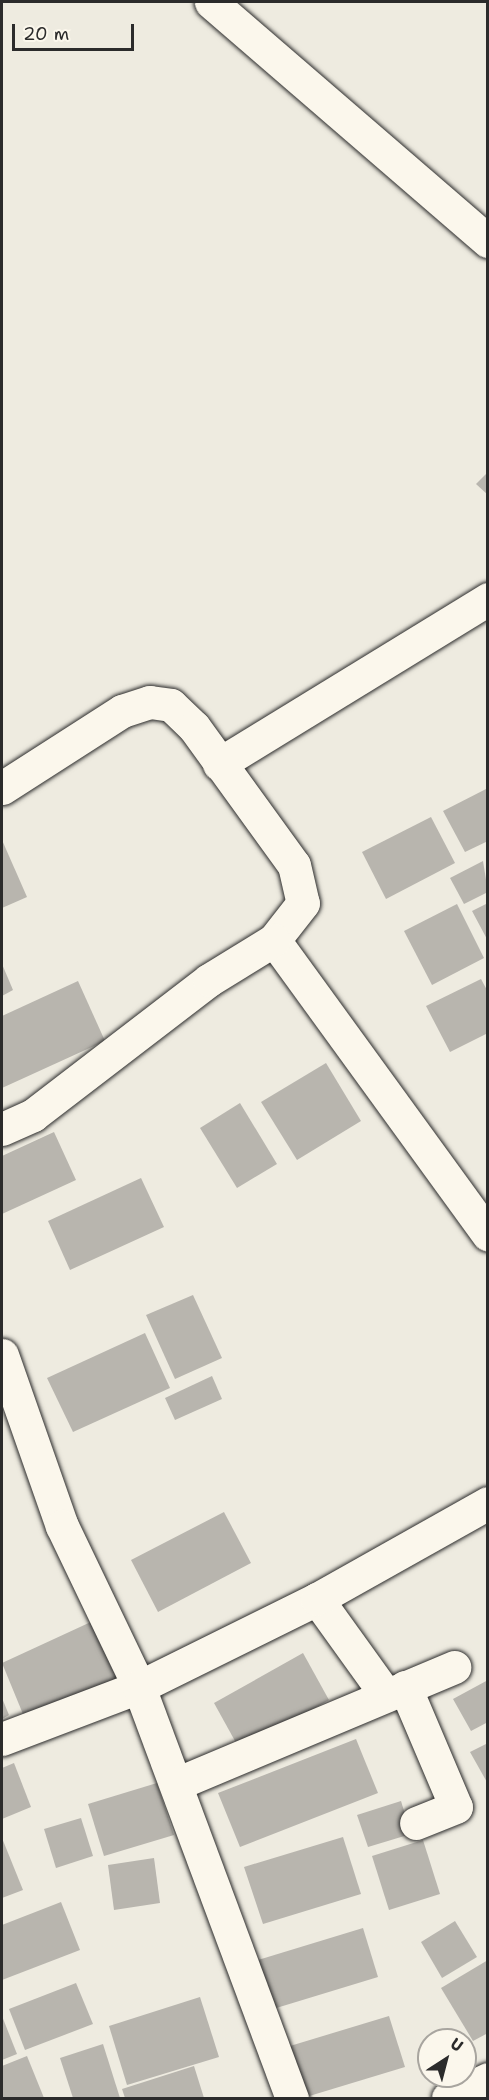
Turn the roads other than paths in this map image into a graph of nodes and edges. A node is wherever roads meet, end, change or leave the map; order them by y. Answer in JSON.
{"nodes":[{"id":1,"x":211,"y":2,"type":"edge"},
{"id":2,"x":488,"y":241,"type":"edge"},
{"id":3,"x":488,"y":599,"type":"edge"},
{"id":4,"x":219,"y":764,"type":"junction"},
{"id":5,"x":2,"y":788,"type":"edge"},
{"id":6,"x":274,"y":940,"type":"junction"},
{"id":7,"x":2,"y":1129,"type":"edge"},
{"id":8,"x":488,"y":1236,"type":"edge"},
{"id":9,"x":2,"y":1355,"type":"edge"},
{"id":10,"x":488,"y":1503,"type":"edge"},
{"id":11,"x":317,"y":1599,"type":"junction"},
{"id":12,"x":454,"y":1667,"type":"dead end"},
{"id":13,"x":140,"y":1687,"type":"junction"},
{"id":14,"x":396,"y":1691,"type":"junction"},
{"id":15,"x":2,"y":1739,"type":"edge"},
{"id":16,"x":176,"y":1784,"type":"junction"},
{"id":17,"x":416,"y":1822,"type":"dead end"},
{"id":18,"x":488,"y":2079,"type":"edge"},
{"id":19,"x":292,"y":2098,"type":"edge"},
{"id":20,"x":448,"y":2098,"type":"edge"}],
"edges":[{"from":1,"to":2,"type":"street"},
{"from":3,"to":4,"type":"street"},
{"from":4,"to":5,"type":"street"},
{"from":4,"to":6,"type":"street"},
{"from":6,"to":7,"type":"street"},
{"from":6,"to":8,"type":"street"},
{"from":9,"to":13,"type":"street"},
{"from":10,"to":11,"type":"street"},
{"from":11,"to":13,"type":"street"},
{"from":11,"to":14,"type":"street"},
{"from":12,"to":14,"type":"street"},
{"from":13,"to":15,"type":"street"},
{"from":13,"to":16,"type":"street"},
{"from":14,"to":16,"type":"street"},
{"from":14,"to":17,"type":"street"},
{"from":16,"to":19,"type":"street"},
{"from":18,"to":20,"type":"street"}]}
